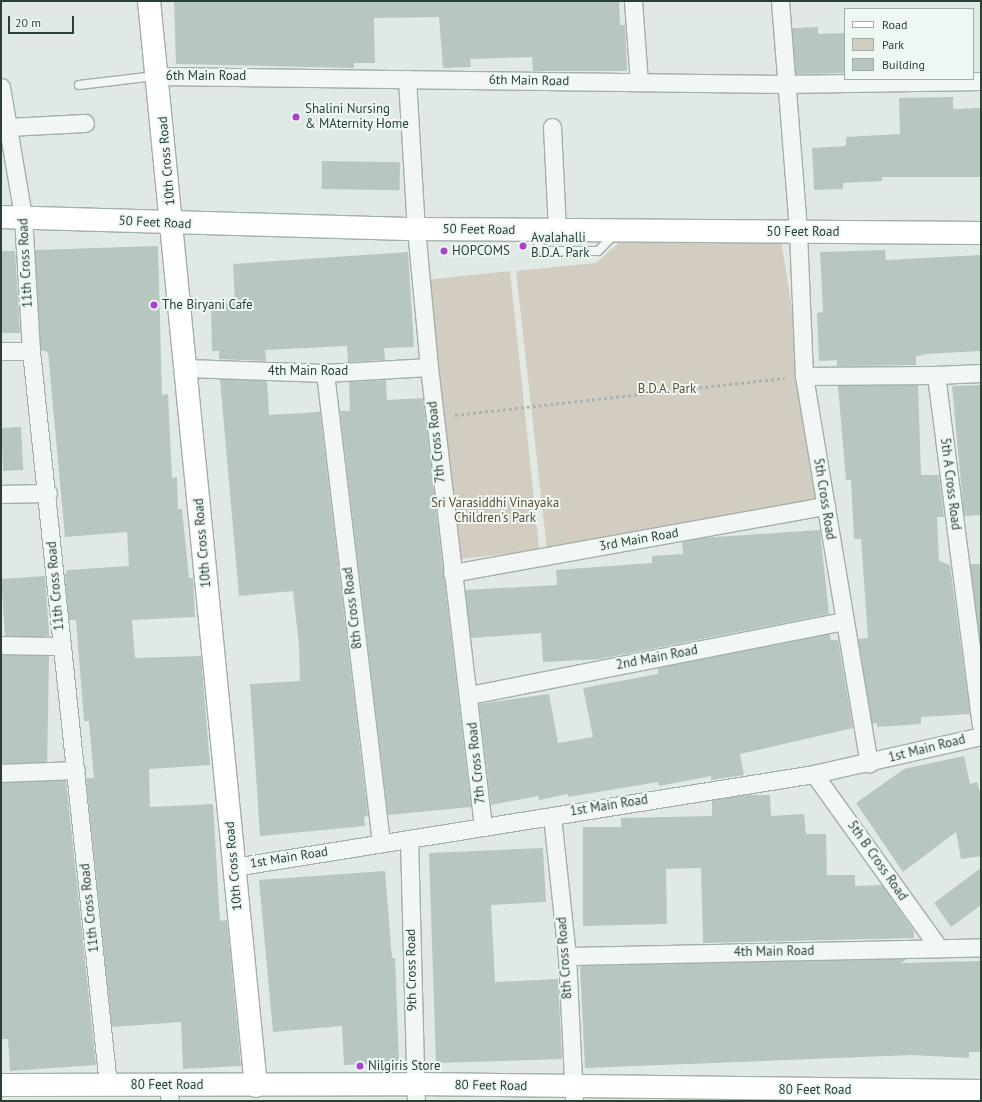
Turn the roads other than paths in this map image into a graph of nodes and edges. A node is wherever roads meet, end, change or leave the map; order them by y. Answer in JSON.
{"nodes":[{"id":1,"x":149,"y":1,"type":"edge"},
{"id":2,"x":633,"y":1,"type":"edge"},
{"id":3,"x":780,"y":1,"type":"edge"},
{"id":4,"x":158,"y":76,"type":"junction"},
{"id":5,"x":407,"y":79,"type":"junction"},
{"id":6,"x":981,"y":81,"type":"edge"},
{"id":7,"x":639,"y":82,"type":"junction"},
{"id":8,"x":784,"y":84,"type":"junction"},
{"id":9,"x":78,"y":85,"type":"dead end"},
{"id":10,"x":1,"y":87,"type":"edge"},
{"id":11,"x":86,"y":123,"type":"dead end"},
{"id":12,"x":8,"y":127,"type":"junction"},
{"id":13,"x":552,"y":127,"type":"dead end"},
{"id":14,"x":1,"y":216,"type":"edge"},
{"id":15,"x":23,"y":216,"type":"junction"},
{"id":16,"x":173,"y":224,"type":"junction"},
{"id":17,"x":416,"y":229,"type":"junction"},
{"id":18,"x":530,"y":230,"type":"junction"},
{"id":19,"x":557,"y":230,"type":"junction"},
{"id":20,"x":618,"y":231,"type":"junction"},
{"id":21,"x":798,"y":232,"type":"junction"},
{"id":22,"x":981,"y":233,"type":"edge"},
{"id":23,"x":1,"y":351,"type":"edge"},
{"id":24,"x":30,"y":351,"type":"junction"},
{"id":25,"x":429,"y":367,"type":"junction"},
{"id":26,"x":187,"y":368,"type":"junction"},
{"id":27,"x":325,"y":373,"type":"junction"},
{"id":28,"x":981,"y":373,"type":"edge"},
{"id":29,"x":936,"y":375,"type":"junction"},
{"id":30,"x":804,"y":376,"type":"junction"},
{"id":31,"x":48,"y":493,"type":"junction"},
{"id":32,"x":1,"y":494,"type":"edge"},
{"id":33,"x":826,"y":506,"type":"junction"},
{"id":34,"x":452,"y":573,"type":"junction"},
{"id":35,"x":845,"y":621,"type":"junction"},
{"id":36,"x":1,"y":645,"type":"edge"},
{"id":37,"x":61,"y":646,"type":"junction"},
{"id":38,"x":470,"y":695,"type":"junction"},
{"id":39,"x":981,"y":724,"type":"edge"},
{"id":40,"x":981,"y":736,"type":"edge"},
{"id":41,"x":869,"y":764,"type":"junction"},
{"id":42,"x":76,"y":770,"type":"junction"},
{"id":43,"x":1,"y":773,"type":"edge"},
{"id":44,"x":814,"y":774,"type":"junction"},
{"id":45,"x":552,"y":816,"type":"junction"},
{"id":46,"x":483,"y":826,"type":"junction"},
{"id":47,"x":409,"y":839,"type":"junction"},
{"id":48,"x":381,"y":843,"type":"junction"},
{"id":49,"x":234,"y":867,"type":"junction"},
{"id":50,"x":981,"y":947,"type":"edge"},
{"id":51,"x":939,"y":948,"type":"junction"},
{"id":52,"x":567,"y":956,"type":"junction"},
{"id":53,"x":1,"y":1085,"type":"edge"},
{"id":54,"x":108,"y":1085,"type":"junction"},
{"id":55,"x":256,"y":1086,"type":"junction"},
{"id":56,"x":981,"y":1091,"type":"edge"},
{"id":57,"x":415,"y":1092,"type":"edge"},
{"id":58,"x":169,"y":1093,"type":"edge"},
{"id":59,"x":574,"y":1095,"type":"edge"}],
"edges":[{"from":1,"to":4,"type":"street","name":"10th Cross Road"},
{"from":2,"to":7,"type":"street"},
{"from":3,"to":8,"type":"street","name":"5th Cross Road"},
{"from":4,"to":5,"type":"street","name":"6th Main Road"},
{"from":4,"to":9,"type":"lane","name":"6th Main Road"},
{"from":4,"to":16,"type":"street","name":"10th Cross Road"},
{"from":5,"to":7,"type":"street","name":"6th Main Road"},
{"from":5,"to":17,"type":"street","name":"7th Cross Road"},
{"from":6,"to":8,"type":"street","name":"6th Main Road"},
{"from":7,"to":8,"type":"street","name":"6th Main Road"},
{"from":8,"to":21,"type":"street","name":"5th Cross Road"},
{"from":10,"to":12,"type":"street","name":"11th Cross Road"},
{"from":11,"to":12,"type":"street"},
{"from":12,"to":15,"type":"street","name":"11th Cross Road"},
{"from":13,"to":19,"type":"street"},
{"from":14,"to":15,"type":"street","name":"50 Feet Road"},
{"from":15,"to":16,"type":"street","name":"50 Feet Road"},
{"from":15,"to":24,"type":"street","name":"11th Cross Road"},
{"from":16,"to":17,"type":"street","name":"50 Feet Road"},
{"from":16,"to":26,"type":"street","name":"10th Cross Road"},
{"from":17,"to":18,"type":"street","name":"50 Feet Road"},
{"from":17,"to":25,"type":"street","name":"7th Cross Road"},
{"from":18,"to":19,"type":"street","name":"50 Feet Road"},
{"from":18,"to":20,"type":"lane"},
{"from":19,"to":20,"type":"street","name":"50 Feet Road"},
{"from":20,"to":21,"type":"street","name":"50 Feet Road"},
{"from":21,"to":22,"type":"street","name":"50 Feet Road"},
{"from":21,"to":30,"type":"street","name":"5th Cross Road"},
{"from":23,"to":24,"type":"street"},
{"from":24,"to":31,"type":"street","name":"11th Cross Road"},
{"from":25,"to":27,"type":"street","name":"4th Main Road"},
{"from":25,"to":34,"type":"street","name":"7th Cross Road"},
{"from":26,"to":27,"type":"street","name":"4th Main Road"},
{"from":26,"to":49,"type":"street","name":"10th Cross Road"},
{"from":27,"to":48,"type":"street","name":"8th Cross Road"},
{"from":28,"to":29,"type":"street"},
{"from":29,"to":30,"type":"street"},
{"from":29,"to":39,"type":"street","name":"5th A Cross Road"},
{"from":30,"to":33,"type":"street","name":"5th Cross Road"},
{"from":31,"to":32,"type":"street"},
{"from":31,"to":37,"type":"street","name":"11th Cross Road"},
{"from":33,"to":34,"type":"street","name":"3rd Main Road"},
{"from":33,"to":35,"type":"street","name":"5th Cross Road"},
{"from":34,"to":38,"type":"street","name":"7th Cross Road"},
{"from":35,"to":38,"type":"street","name":"2nd Main Road"},
{"from":35,"to":41,"type":"street","name":"5th Cross Road"},
{"from":36,"to":37,"type":"street"},
{"from":37,"to":42,"type":"street","name":"11th Cross Road"},
{"from":38,"to":46,"type":"street","name":"7th Cross Road"},
{"from":40,"to":41,"type":"street","name":"1st Main Road"},
{"from":41,"to":44,"type":"street","name":"1st Main Road"},
{"from":42,"to":43,"type":"street"},
{"from":42,"to":54,"type":"street","name":"11th Cross Road"},
{"from":44,"to":45,"type":"street","name":"1st Main Road"},
{"from":44,"to":51,"type":"street","name":"5th B Cross Road"},
{"from":45,"to":46,"type":"street","name":"1st Main Road"},
{"from":45,"to":52,"type":"street","name":"8th Cross Road"},
{"from":46,"to":47,"type":"street","name":"1st Main Road"},
{"from":47,"to":48,"type":"street","name":"1st Main Road"},
{"from":47,"to":57,"type":"street","name":"9th Cross Road"},
{"from":48,"to":49,"type":"street","name":"1st Main Road"},
{"from":49,"to":55,"type":"street","name":"10th Cross Road"},
{"from":50,"to":51,"type":"street","name":"4th Main Road"},
{"from":51,"to":52,"type":"street","name":"4th Main Road"},
{"from":52,"to":59,"type":"street","name":"8th Cross Road"},
{"from":53,"to":54,"type":"street","name":"80 Feet Road"},
{"from":54,"to":58,"type":"street","name":"80 Feet Road"},
{"from":55,"to":57,"type":"street","name":"80 Feet Road"},
{"from":55,"to":58,"type":"street","name":"80 Feet Road"},
{"from":56,"to":59,"type":"street","name":"80 Feet Road"},
{"from":57,"to":59,"type":"street","name":"80 Feet Road"}]}
